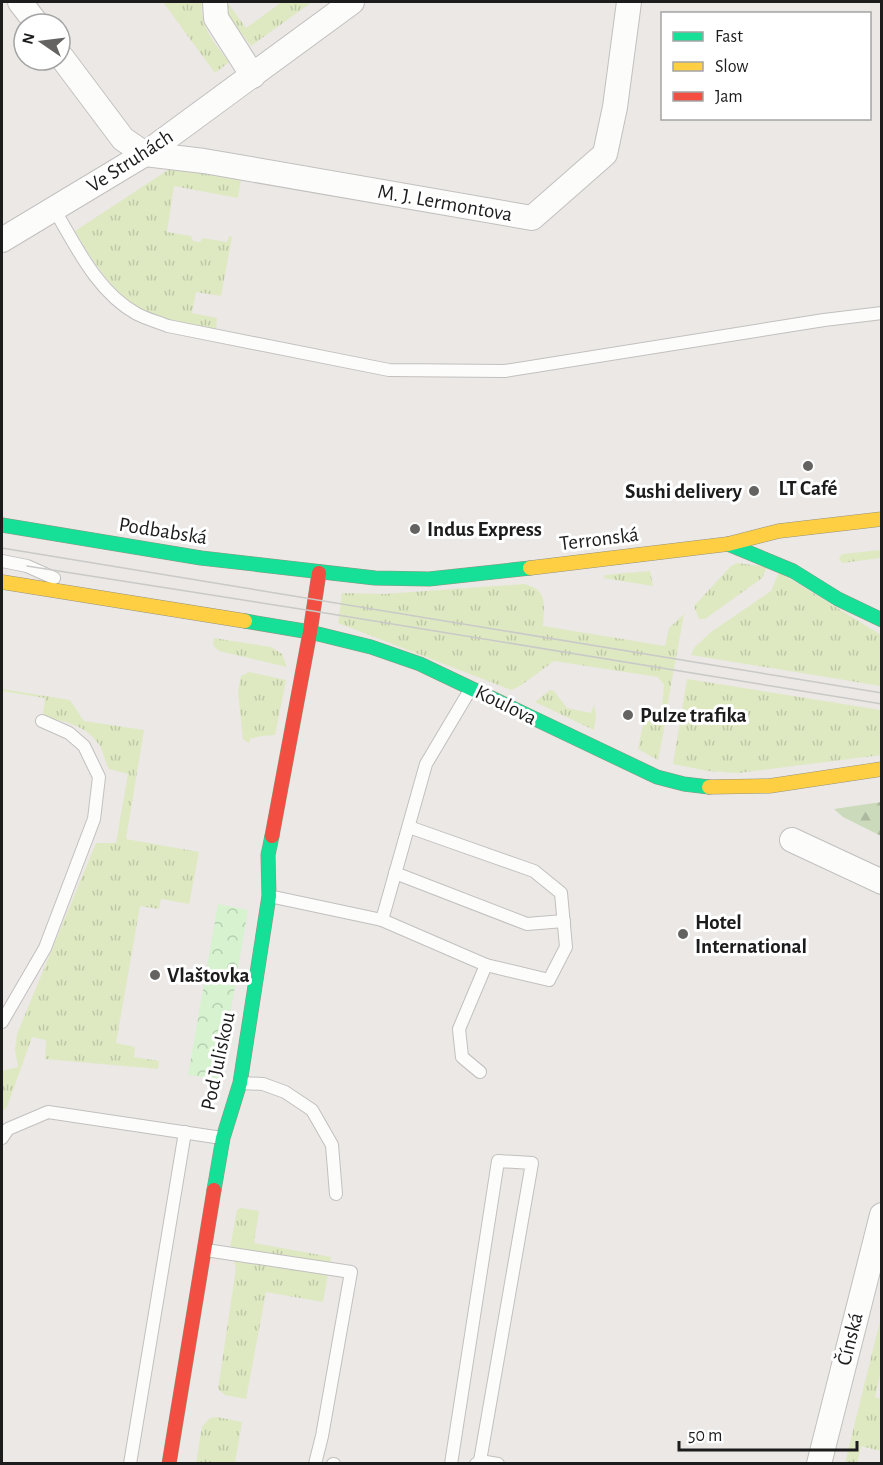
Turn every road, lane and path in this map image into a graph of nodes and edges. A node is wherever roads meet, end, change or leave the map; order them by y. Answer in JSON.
{"nodes":[{"id":1,"x":215,"y":2,"type":"edge"},
{"id":2,"x":352,"y":2,"type":"edge"},
{"id":3,"x":629,"y":2,"type":"edge"},
{"id":4,"x":72,"y":71,"type":"edge"},
{"id":5,"x":253,"y":75,"type":"junction"},
{"id":6,"x":145,"y":154,"type":"junction"},
{"id":7,"x":54,"y":209,"type":"junction"},
{"id":8,"x":2,"y":240,"type":"edge"},
{"id":9,"x":882,"y":313,"type":"edge"},
{"id":10,"x":882,"y":519,"type":"edge"},
{"id":11,"x":2,"y":525,"type":"edge"},
{"id":12,"x":728,"y":544,"type":"junction"},
{"id":13,"x":2,"y":561,"type":"edge"},
{"id":14,"x":319,"y":573,"type":"junction"},
{"id":15,"x":2,"y":582,"type":"edge"},
{"id":16,"x":95,"y":597,"type":"junction"},
{"id":17,"x":882,"y":620,"type":"edge"},
{"id":18,"x":310,"y":632,"type":"junction"},
{"id":19,"x":471,"y":687,"type":"junction"},
{"id":20,"x":42,"y":720,"type":"dead end"},
{"id":21,"x":882,"y":769,"type":"edge"},
{"id":22,"x":409,"y":826,"type":"junction"},
{"id":23,"x":792,"y":840,"type":"dead end"},
{"id":24,"x":395,"y":873,"type":"junction"},
{"id":25,"x":882,"y":882,"type":"edge"},
{"id":26,"x":268,"y":896,"type":"junction"},
{"id":27,"x":382,"y":920,"type":"junction"},
{"id":28,"x":564,"y":921,"type":"junction"},
{"id":29,"x":486,"y":965,"type":"junction"},
{"id":30,"x":2,"y":1022,"type":"edge"},
{"id":31,"x":480,"y":1072,"type":"dead end"},
{"id":32,"x":240,"y":1083,"type":"junction"},
{"id":33,"x":185,"y":1132,"type":"junction"},
{"id":34,"x":2,"y":1138,"type":"edge"},
{"id":35,"x":223,"y":1138,"type":"junction"},
{"id":36,"x":336,"y":1194,"type":"dead end"},
{"id":37,"x":882,"y":1215,"type":"edge"},
{"id":38,"x":205,"y":1250,"type":"junction"},
{"id":39,"x":876,"y":1259,"type":"edge"},
{"id":40,"x":478,"y":1462,"type":"edge"},
{"id":41,"x":130,"y":1464,"type":"edge"},
{"id":42,"x":169,"y":1464,"type":"edge"},
{"id":43,"x":315,"y":1464,"type":"edge"},
{"id":44,"x":451,"y":1464,"type":"edge"},
{"id":45,"x":498,"y":1464,"type":"edge"},
{"id":46,"x":819,"y":1464,"type":"edge"}],
"edges":[{"from":1,"to":5,"type":"street"},
{"from":2,"to":5,"type":"street","name":"Ve Struhách"},
{"from":3,"to":6,"type":"street","name":"M. J. Lermontova"},
{"from":4,"to":6,"type":"street"},
{"from":5,"to":6,"type":"street","name":"Ve Struhách"},
{"from":6,"to":7,"type":"street","name":"Ve Struhách"},
{"from":7,"to":8,"type":"street","name":"Ve Struhách"},
{"from":7,"to":9,"type":"lane"},
{"from":10,"to":12,"type":"main road","name":"Terronská"},
{"from":11,"to":14,"type":"main road","name":"Podbabská"},
{"from":12,"to":14,"type":"main road","name":"Terronská"},
{"from":12,"to":17,"type":"main road"},
{"from":13,"to":16,"type":"lane"},
{"from":14,"to":18,"type":"main road","name":"Pod Juliskou"},
{"from":15,"to":16,"type":"main road"},
{"from":16,"to":18,"type":"main road"},
{"from":18,"to":19,"type":"main road","name":"Koulova"},
{"from":18,"to":26,"type":"main road","name":"Pod Juliskou"},
{"from":19,"to":21,"type":"main road","name":"Koulova"},
{"from":19,"to":22,"type":"lane"},
{"from":20,"to":30,"type":"lane"},
{"from":22,"to":24,"type":"lane"},
{"from":22,"to":28,"type":"lane"},
{"from":23,"to":25,"type":"street"},
{"from":24,"to":27,"type":"lane"},
{"from":24,"to":28,"type":"lane"},
{"from":26,"to":27,"type":"lane"},
{"from":26,"to":32,"type":"main road","name":"Pod Juliskou"},
{"from":27,"to":29,"type":"lane"},
{"from":28,"to":29,"type":"lane"},
{"from":29,"to":31,"type":"lane"},
{"from":32,"to":35,"type":"main road","name":"Pod Juliskou"},
{"from":32,"to":36,"type":"lane"},
{"from":33,"to":34,"type":"lane"},
{"from":33,"to":35,"type":"lane"},
{"from":33,"to":41,"type":"lane"},
{"from":35,"to":38,"type":"main road","name":"Pod Juliskou"},
{"from":37,"to":39,"type":"street","name":"Čínská"},
{"from":38,"to":42,"type":"main road","name":"Pod Juliskou"},
{"from":38,"to":43,"type":"lane"},
{"from":39,"to":46,"type":"street","name":"Čínská"},
{"from":40,"to":44,"type":"lane"},
{"from":40,"to":45,"type":"lane"}]}
